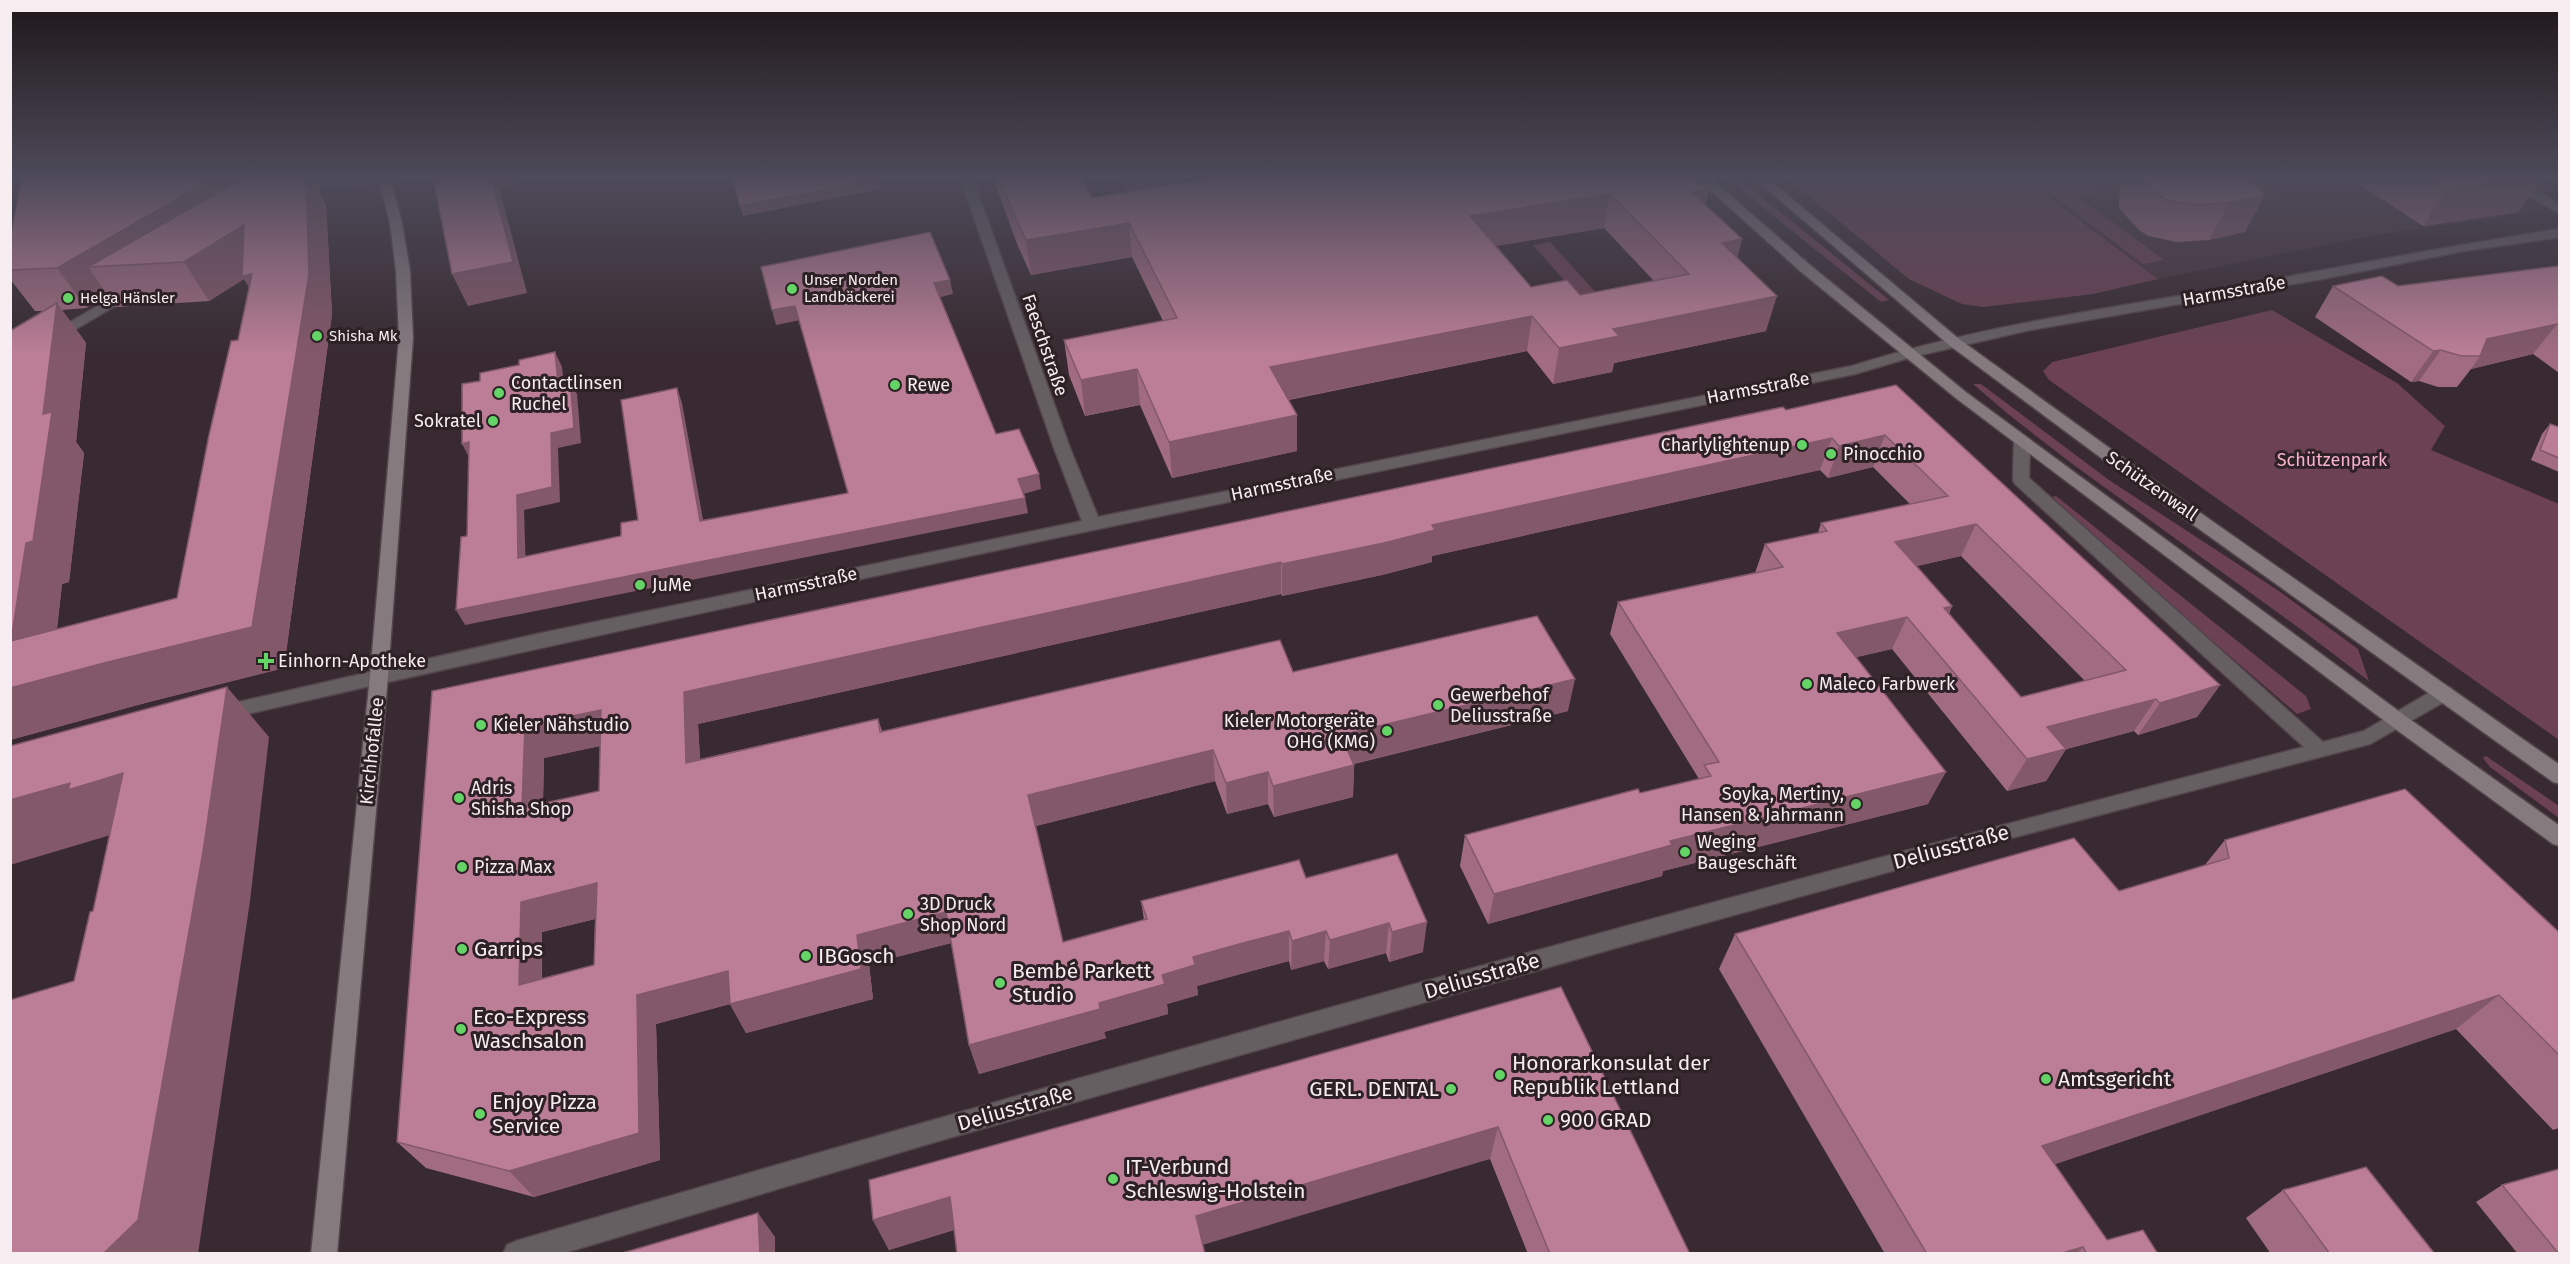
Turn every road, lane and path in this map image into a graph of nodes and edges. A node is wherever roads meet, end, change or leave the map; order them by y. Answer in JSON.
{"nodes":[{"id":1,"x":398,"y":236,"type":"edge"},
{"id":2,"x":984,"y":236,"type":"edge"},
{"id":3,"x":1769,"y":236,"type":"edge"},
{"id":4,"x":1828,"y":236,"type":"edge"},
{"id":5,"x":2539,"y":236,"type":"edge"},
{"id":6,"x":139,"y":285,"type":"edge"},
{"id":7,"x":1953,"y":342,"type":"junction"},
{"id":8,"x":1908,"y":353,"type":"junction"},
{"id":9,"x":10,"y":364,"type":"edge"},
{"id":10,"x":2022,"y":441,"type":"junction"},
{"id":11,"x":1092,"y":524,"type":"junction"},
{"id":12,"x":379,"y":676,"type":"junction"},
{"id":13,"x":2444,"y":693,"type":"junction"},
{"id":14,"x":204,"y":717,"type":"edge"},
{"id":15,"x":2397,"y":720,"type":"junction"},
{"id":16,"x":2320,"y":750,"type":"junction"},
{"id":17,"x":2559,"y":776,"type":"edge"},
{"id":18,"x":2559,"y":838,"type":"edge"},
{"id":19,"x":324,"y":1254,"type":"edge"},
{"id":20,"x":516,"y":1254,"type":"edge"}],
"edges":[{"from":1,"to":12,"type":"main road","name":"Kirchhofallee"},
{"from":2,"to":11,"type":"street","name":"Faeschstraße"},
{"from":3,"to":8,"type":"main road"},
{"from":4,"to":7,"type":"main road","name":"Schützenwall"},
{"from":5,"to":7,"type":"street","name":"Harmsstraße"},
{"from":6,"to":9,"type":"street"},
{"from":7,"to":8,"type":"street","name":"Harmsstraße"},
{"from":7,"to":13,"type":"main road","name":"Schützenwall"},
{"from":8,"to":10,"type":"main road"},
{"from":8,"to":11,"type":"street","name":"Harmsstraße"},
{"from":10,"to":15,"type":"main road"},
{"from":10,"to":16,"type":"street"},
{"from":11,"to":12,"type":"street","name":"Harmsstraße"},
{"from":12,"to":14,"type":"street","name":"Harmsstraße"},
{"from":12,"to":19,"type":"main road","name":"Kirchhofallee"},
{"from":13,"to":15,"type":"street","name":"Deliusstraße"},
{"from":13,"to":17,"type":"main road","name":"Schützenwall"},
{"from":15,"to":16,"type":"street","name":"Deliusstraße"},
{"from":15,"to":18,"type":"main road"},
{"from":16,"to":20,"type":"street","name":"Deliusstraße"}]}
